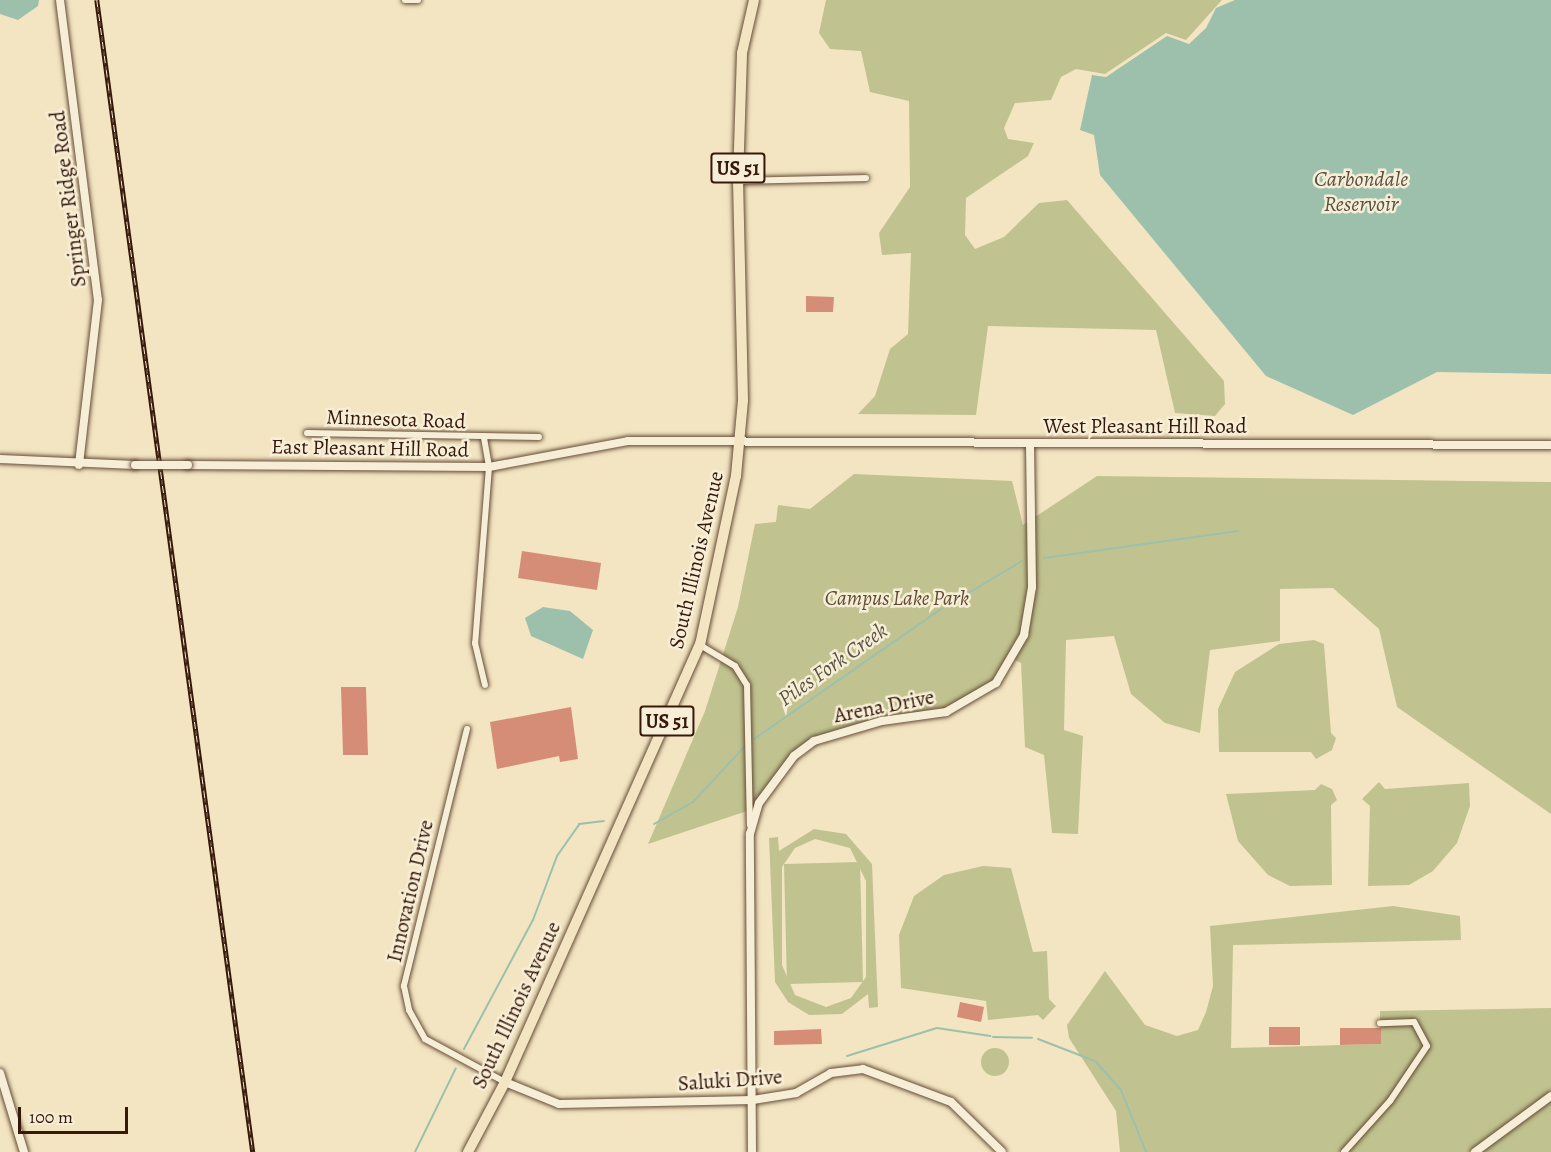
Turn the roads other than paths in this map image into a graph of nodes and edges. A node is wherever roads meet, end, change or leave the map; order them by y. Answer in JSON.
{"nodes":[{"id":1,"x":60,"y":0,"type":"edge"},
{"id":2,"x":405,"y":0,"type":"edge"},
{"id":3,"x":418,"y":0,"type":"edge"},
{"id":4,"x":754,"y":0,"type":"edge"},
{"id":5,"x":866,"y":178,"type":"dead end"},
{"id":6,"x":738,"y":181,"type":"junction"},
{"id":7,"x":307,"y":433,"type":"dead end"},
{"id":8,"x":538,"y":437,"type":"dead end"},
{"id":9,"x":484,"y":438,"type":"junction"},
{"id":10,"x":738,"y":441,"type":"junction"},
{"id":11,"x":1030,"y":444,"type":"junction"},
{"id":12,"x":1551,"y":445,"type":"edge"},
{"id":13,"x":0,"y":459,"type":"edge"},
{"id":14,"x":79,"y":465,"type":"junction"},
{"id":15,"x":489,"y":467,"type":"junction"},
{"id":16,"x":700,"y":645,"type":"junction"},
{"id":17,"x":485,"y":685,"type":"dead end"},
{"id":18,"x":467,"y":729,"type":"dead end"},
{"id":19,"x":750,"y":834,"type":"junction"},
{"id":20,"x":1380,"y":1023,"type":"dead end"},
{"id":21,"x":0,"y":1073,"type":"edge"},
{"id":22,"x":505,"y":1082,"type":"junction"},
{"id":23,"x":1551,"y":1096,"type":"edge"},
{"id":24,"x":753,"y":1100,"type":"junction"},
{"id":25,"x":24,"y":1152,"type":"edge"},
{"id":26,"x":468,"y":1152,"type":"edge"},
{"id":27,"x":752,"y":1152,"type":"edge"},
{"id":28,"x":1002,"y":1152,"type":"edge"},
{"id":29,"x":1344,"y":1152,"type":"edge"},
{"id":30,"x":1475,"y":1152,"type":"edge"}],
"edges":[{"from":1,"to":14,"type":"street","name":"Springer Ridge Road"},
{"from":2,"to":3,"type":"street"},
{"from":4,"to":6,"type":"highway","name":"South Illinois Avenue","number":"US 51"},
{"from":5,"to":6,"type":"street"},
{"from":6,"to":10,"type":"highway","name":"South Illinois Avenue","number":"US 51"},
{"from":7,"to":9,"type":"street","name":"Minnesota Road"},
{"from":8,"to":9,"type":"street","name":"Minnesota Road"},
{"from":9,"to":15,"type":"street","name":"Minnesota Road"},
{"from":10,"to":11,"type":"street","name":"West Pleasant Hill Road"},
{"from":10,"to":15,"type":"street","name":"East Pleasant Hill Road"},
{"from":10,"to":16,"type":"highway","name":"South Illinois Avenue","number":"US 51"},
{"from":11,"to":12,"type":"street","name":"West Pleasant Hill Road"},
{"from":11,"to":19,"type":"street","name":"Arena Drive"},
{"from":13,"to":14,"type":"street","name":"East Pleasant Hill Road"},
{"from":14,"to":15,"type":"street","name":"East Pleasant Hill Road","bridge":true},
{"from":15,"to":17,"type":"street"},
{"from":16,"to":19,"type":"street"},
{"from":16,"to":22,"type":"highway","name":"South Illinois Avenue","number":"US 51"},
{"from":18,"to":22,"type":"street","name":"Innovation Drive"},
{"from":19,"to":24,"type":"street","name":"Arena Drive"},
{"from":20,"to":29,"type":"street"},
{"from":21,"to":25,"type":"street"},
{"from":22,"to":24,"type":"street","name":"Saluki Drive"},
{"from":22,"to":26,"type":"highway","name":"South Illinois Avenue","number":"US 51"},
{"from":23,"to":30,"type":"street"},
{"from":24,"to":27,"type":"street","name":"Arena Drive"},
{"from":24,"to":28,"type":"street","name":"Saluki Drive"}]}
